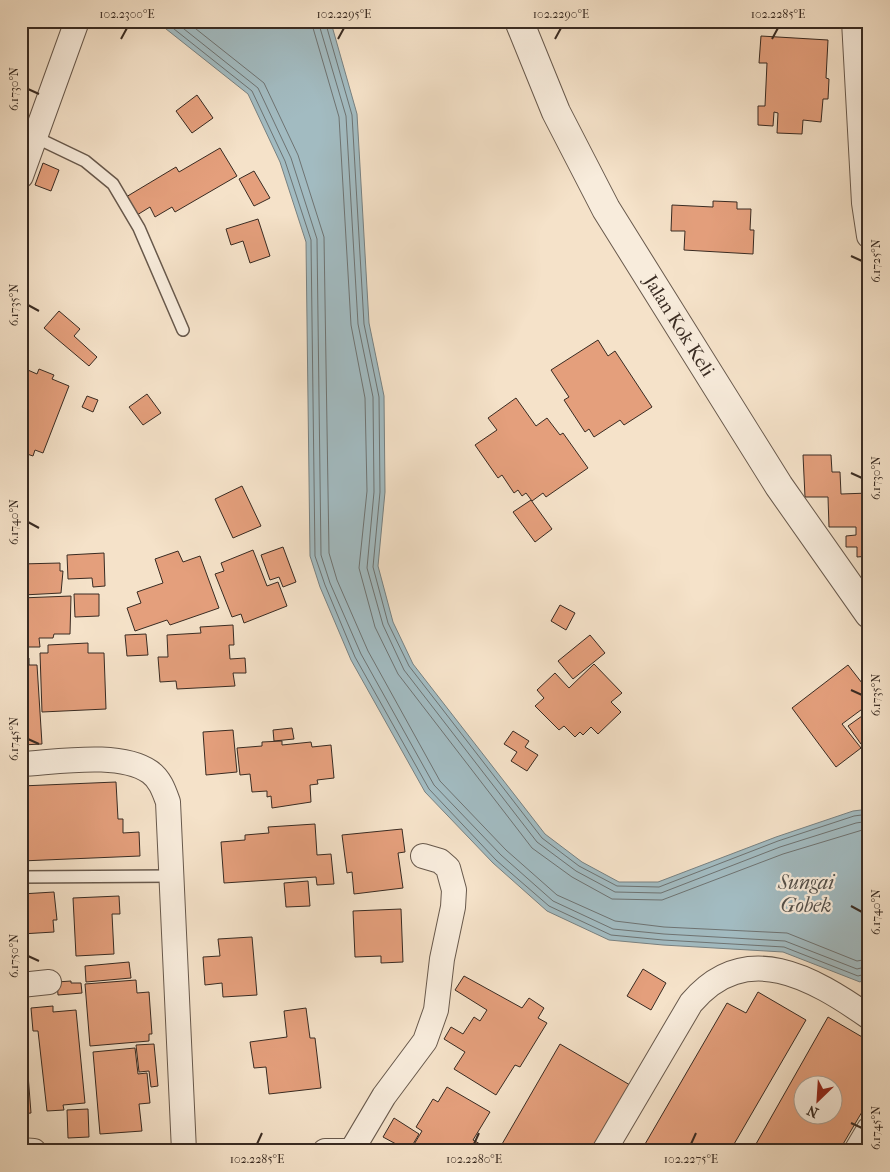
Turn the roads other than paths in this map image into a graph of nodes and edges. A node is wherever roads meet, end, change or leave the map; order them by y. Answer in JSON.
{"nodes":[{"id":1,"x":519,"y":21,"type":"edge"},
{"id":2,"x":854,"y":21,"type":"edge"},
{"id":3,"x":75,"y":24,"type":"edge"},
{"id":4,"x":35,"y":137,"type":"junction"},
{"id":5,"x":21,"y":176,"type":"edge"},
{"id":6,"x":869,"y":236,"type":"edge"},
{"id":7,"x":183,"y":330,"type":"dead end"},
{"id":8,"x":869,"y":614,"type":"edge"},
{"id":9,"x":21,"y":764,"type":"edge"},
{"id":10,"x":423,"y":856,"type":"dead end"},
{"id":11,"x":172,"y":876,"type":"junction"},
{"id":12,"x":21,"y":877,"type":"edge"},
{"id":13,"x":50,"y":982,"type":"dead end"},
{"id":14,"x":21,"y":985,"type":"edge"},
{"id":15,"x":869,"y":1017,"type":"edge"},
{"id":16,"x":869,"y":1129,"type":"edge"},
{"id":17,"x":21,"y":1150,"type":"edge"},
{"id":18,"x":34,"y":1151,"type":"edge"},
{"id":19,"x":184,"y":1151,"type":"edge"},
{"id":20,"x":325,"y":1151,"type":"edge"},
{"id":21,"x":353,"y":1151,"type":"edge"},
{"id":22,"x":604,"y":1151,"type":"edge"},
{"id":23,"x":856,"y":1151,"type":"edge"}],
"edges":[{"from":1,"to":8,"type":"street","name":"Jalan Kok Keli"},
{"from":2,"to":6,"type":"street"},
{"from":3,"to":4,"type":"street"},
{"from":4,"to":5,"type":"street"},
{"from":4,"to":7,"type":"lane"},
{"from":9,"to":11,"type":"street"},
{"from":10,"to":21,"type":"street"},
{"from":11,"to":12,"type":"lane"},
{"from":11,"to":19,"type":"street"},
{"from":13,"to":14,"type":"street"},
{"from":15,"to":22,"type":"street"},
{"from":16,"to":23,"type":"street"},
{"from":17,"to":18,"type":"street"},
{"from":20,"to":21,"type":"street"}]}
